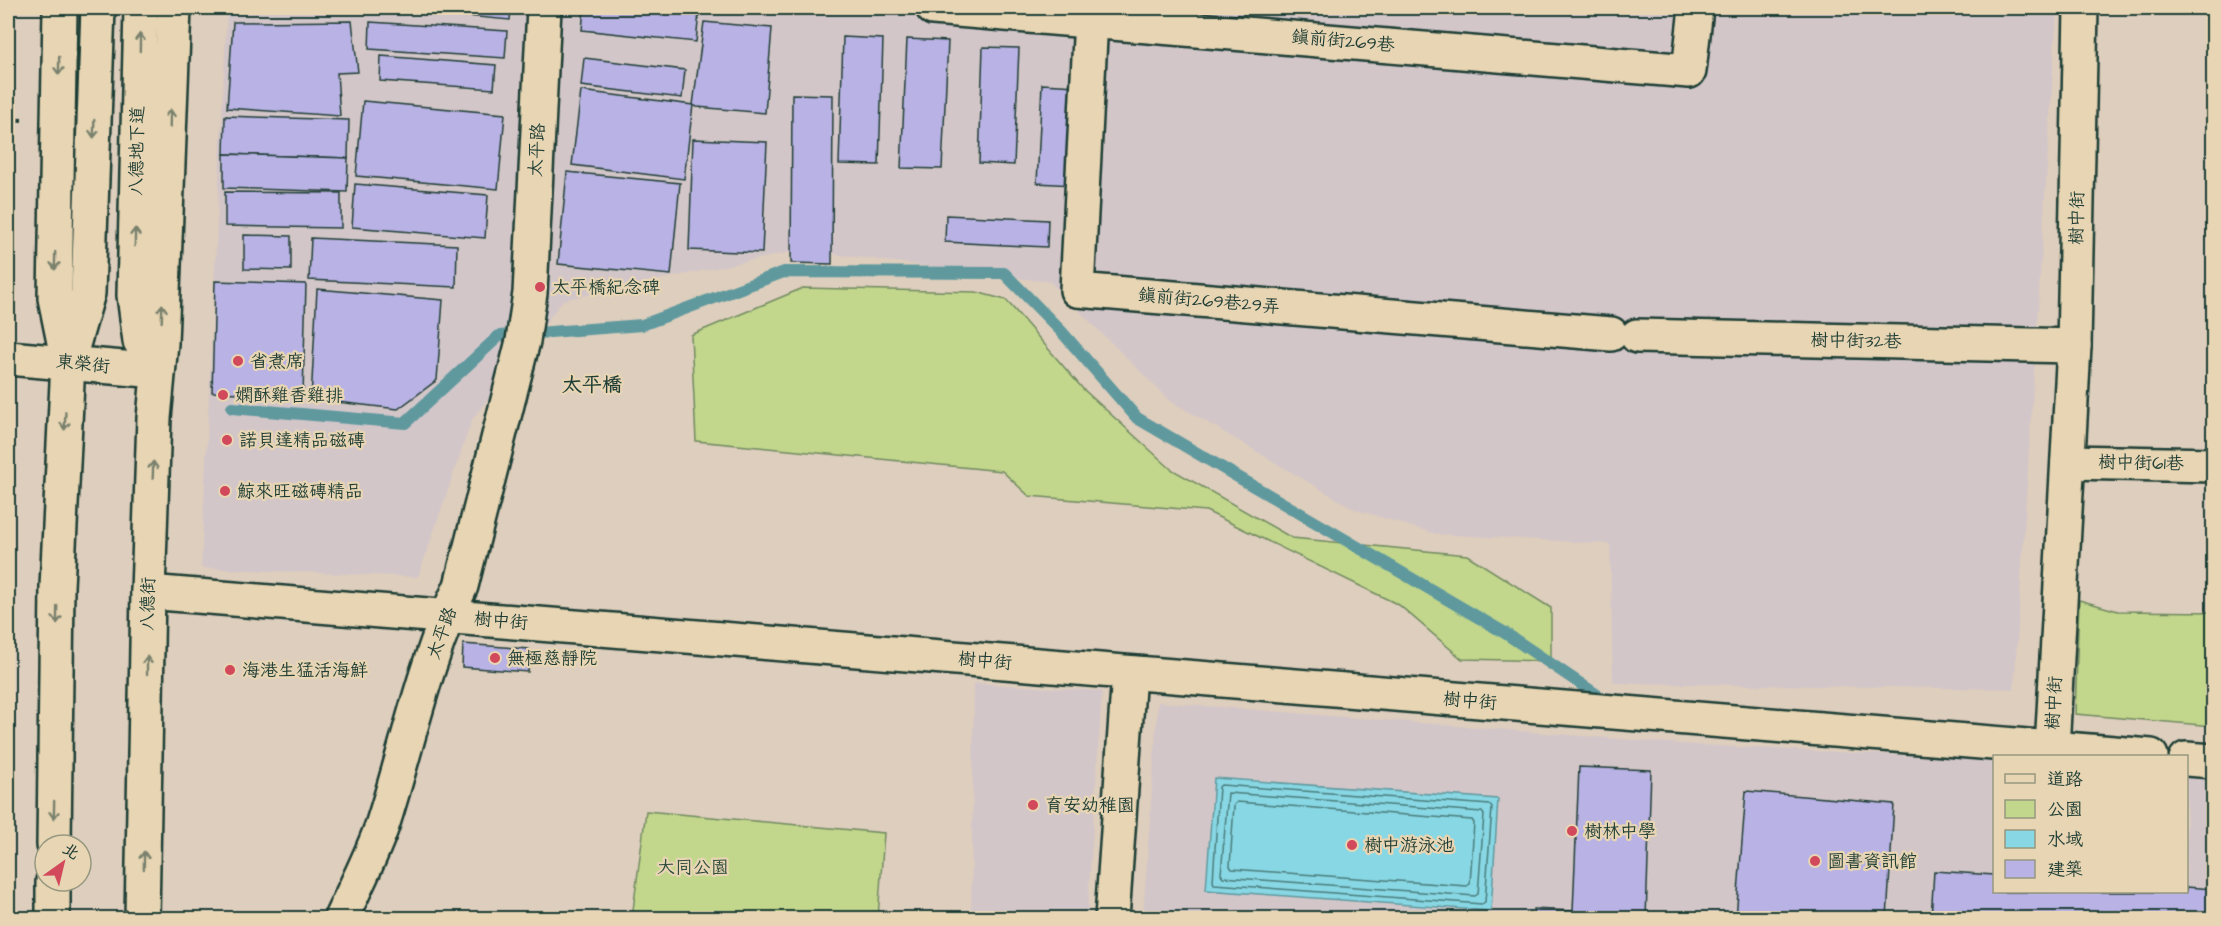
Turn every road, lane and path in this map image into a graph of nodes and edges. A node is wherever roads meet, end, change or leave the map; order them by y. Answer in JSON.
{"nodes":[{"id":1,"x":60,"y":8,"type":"edge"},
{"id":2,"x":98,"y":8,"type":"edge"},
{"id":3,"x":141,"y":8,"type":"edge"},
{"id":4,"x":174,"y":8,"type":"edge"},
{"id":5,"x":544,"y":8,"type":"edge"},
{"id":6,"x":933,"y":8,"type":"edge"},
{"id":7,"x":1696,"y":8,"type":"edge"},
{"id":8,"x":2080,"y":8,"type":"edge"},
{"id":9,"x":1091,"y":19,"type":"junction"},
{"id":10,"x":8,"y":119,"type":"edge"},
{"id":11,"x":26,"y":121,"type":"dead end"},
{"id":12,"x":1624,"y":335,"type":"joint"},
{"id":13,"x":2074,"y":346,"type":"junction"},
{"id":14,"x":8,"y":358,"type":"edge"},
{"id":15,"x":68,"y":362,"type":"junction"},
{"id":16,"x":158,"y":371,"type":"junction"},
{"id":17,"x":2068,"y":462,"type":"junction"},
{"id":18,"x":2214,"y":465,"type":"edge"},
{"id":19,"x":147,"y":592,"type":"junction"},
{"id":20,"x":446,"y":616,"type":"junction"},
{"id":21,"x":1129,"y":673,"type":"junction"},
{"id":22,"x":2052,"y":749,"type":"junction"},
{"id":23,"x":2137,"y":755,"type":"edge"},
{"id":24,"x":2188,"y":759,"type":"edge"},
{"id":25,"x":2214,"y":761,"type":"edge"},
{"id":26,"x":54,"y":833,"type":"edge"},
{"id":27,"x":53,"y":893,"type":"edge"},
{"id":28,"x":53,"y":918,"type":"edge"},
{"id":29,"x":142,"y":918,"type":"edge"},
{"id":30,"x":341,"y":918,"type":"edge"},
{"id":31,"x":1112,"y":918,"type":"edge"}],
"edges":[{"from":1,"to":15,"type":"street","one_way":true},
{"from":2,"to":15,"type":"street","one_way":true},
{"from":16,"to":3,"type":"street","name":"八德地下道","one_way":true},
{"from":16,"to":4,"type":"street","name":"八德街","one_way":true},
{"from":5,"to":20,"type":"street","name":"太平路"},
{"from":6,"to":9,"type":"street","name":"鎮前街269巷"},
{"from":7,"to":9,"type":"street","name":"鎮前街269巷"},
{"from":8,"to":13,"type":"street","name":"樹中街"},
{"from":9,"to":12,"type":"street","name":"鎮前街269巷29弄"},
{"from":10,"to":11,"type":"path"},
{"from":12,"to":13,"type":"street","name":"樹中街32巷"},
{"from":13,"to":17,"type":"street","name":"樹中街"},
{"from":14,"to":15,"type":"street","name":"東榮街"},
{"from":15,"to":16,"type":"street","name":"東榮街"},
{"from":15,"to":26,"type":"street","one_way":true},
{"from":19,"to":16,"type":"street","name":"八德街","one_way":true},
{"from":17,"to":18,"type":"street","name":"樹中街61巷"},
{"from":17,"to":22,"type":"street","name":"樹中街"},
{"from":19,"to":20,"type":"street","name":"樹中街"},
{"from":29,"to":19,"type":"street","name":"八德街","one_way":true},
{"from":20,"to":21,"type":"street","name":"樹中街"},
{"from":20,"to":30,"type":"street","name":"太平路"},
{"from":21,"to":22,"type":"street","name":"樹中街"},
{"from":21,"to":31,"type":"street"},
{"from":22,"to":23,"type":"street"},
{"from":24,"to":25,"type":"street"},
{"from":27,"to":28,"type":"street"}]}
